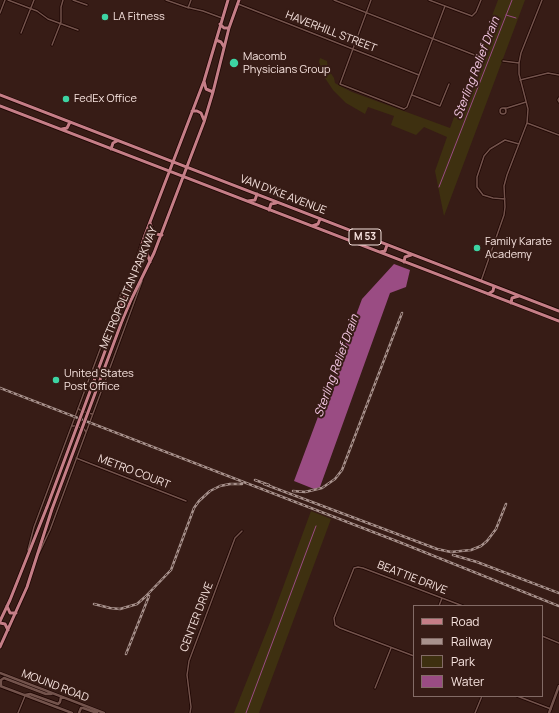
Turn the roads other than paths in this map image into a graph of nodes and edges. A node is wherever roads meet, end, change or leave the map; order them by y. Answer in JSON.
{"nodes":[{"id":1,"x":5,"y":0,"type":"edge"},
{"id":2,"x":8,"y":0,"type":"edge"},
{"id":3,"x":34,"y":0,"type":"edge"},
{"id":4,"x":63,"y":0,"type":"edge"},
{"id":5,"x":73,"y":0,"type":"edge"},
{"id":6,"x":166,"y":0,"type":"edge"},
{"id":7,"x":191,"y":0,"type":"edge"},
{"id":8,"x":228,"y":0,"type":"edge"},
{"id":9,"x":239,"y":0,"type":"edge"},
{"id":10,"x":334,"y":0,"type":"edge"},
{"id":11,"x":371,"y":0,"type":"edge"},
{"id":12,"x":429,"y":0,"type":"edge"},
{"id":13,"x":481,"y":0,"type":"edge"},
{"id":14,"x":542,"y":0,"type":"edge"},
{"id":15,"x":238,"y":4,"type":"junction"},
{"id":16,"x":87,"y":5,"type":"dead end"},
{"id":17,"x":445,"y":6,"type":"junction"},
{"id":18,"x":31,"y":8,"type":"junction"},
{"id":19,"x":188,"y":8,"type":"junction"},
{"id":20,"x":366,"y":12,"type":"junction"},
{"id":21,"x":0,"y":13,"type":"edge"},
{"id":22,"x":222,"y":18,"type":"junction"},
{"id":23,"x":60,"y":23,"type":"junction"},
{"id":24,"x":220,"y":24,"type":"junction"},
{"id":25,"x":229,"y":28,"type":"junction"},
{"id":26,"x":78,"y":30,"type":"dead end"},
{"id":27,"x":21,"y":33,"type":"dead end"},
{"id":28,"x":433,"y":38,"type":"junction"},
{"id":29,"x":216,"y":40,"type":"junction"},
{"id":30,"x":52,"y":45,"type":"dead end"},
{"id":31,"x":224,"y":47,"type":"junction"},
{"id":32,"x":352,"y":49,"type":"junction"},
{"id":33,"x":477,"y":56,"type":"dead end"},
{"id":34,"x":503,"y":61,"type":"dead end"},
{"id":35,"x":519,"y":63,"type":"junction"},
{"id":36,"x":419,"y":75,"type":"junction"},
{"id":37,"x":559,"y":75,"type":"edge"},
{"id":38,"x":520,"y":80,"type":"junction"},
{"id":39,"x":204,"y":82,"type":"junction"},
{"id":40,"x":449,"y":84,"type":"dead end"},
{"id":41,"x":214,"y":92,"type":"junction"},
{"id":42,"x":412,"y":95,"type":"junction"},
{"id":43,"x":0,"y":97,"type":"edge"},
{"id":44,"x":559,"y":98,"type":"edge"},
{"id":45,"x":526,"y":102,"type":"junction"},
{"id":46,"x":559,"y":102,"type":"edge"},
{"id":47,"x":0,"y":106,"type":"edge"},
{"id":48,"x":504,"y":108,"type":"junction"},
{"id":49,"x":507,"y":108,"type":"junction"},
{"id":50,"x":192,"y":111,"type":"junction"},
{"id":51,"x":506,"y":111,"type":"junction"},
{"id":52,"x":70,"y":122,"type":"junction"},
{"id":53,"x":204,"y":122,"type":"junction"},
{"id":54,"x":527,"y":123,"type":"junction"},
{"id":55,"x":60,"y":129,"type":"junction"},
{"id":56,"x":559,"y":136,"type":"edge"},
{"id":57,"x":119,"y":141,"type":"junction"},
{"id":58,"x":519,"y":144,"type":"junction"},
{"id":59,"x":111,"y":148,"type":"junction"},
{"id":60,"x":173,"y":162,"type":"junction"},
{"id":61,"x":187,"y":167,"type":"junction"},
{"id":62,"x":169,"y":171,"type":"junction"},
{"id":63,"x":184,"y":176,"type":"junction"},
{"id":64,"x":258,"y":194,"type":"junction"},
{"id":65,"x":505,"y":199,"type":"junction"},
{"id":66,"x":247,"y":201,"type":"junction"},
{"id":67,"x":278,"y":203,"type":"junction"},
{"id":68,"x":269,"y":210,"type":"junction"},
{"id":69,"x":320,"y":219,"type":"junction"},
{"id":70,"x":150,"y":223,"type":"junction"},
{"id":71,"x":310,"y":226,"type":"junction"},
{"id":72,"x":162,"y":235,"type":"junction"},
{"id":73,"x":387,"y":245,"type":"junction"},
{"id":74,"x":140,"y":251,"type":"junction"},
{"id":75,"x":378,"y":252,"type":"junction"},
{"id":76,"x":412,"y":255,"type":"junction"},
{"id":77,"x":150,"y":262,"type":"junction"},
{"id":78,"x":404,"y":262,"type":"junction"},
{"id":79,"x":145,"y":272,"type":"junction"},
{"id":80,"x":130,"y":279,"type":"junction"},
{"id":81,"x":481,"y":281,"type":"junction"},
{"id":82,"x":494,"y":286,"type":"junction"},
{"id":83,"x":486,"y":294,"type":"junction"},
{"id":84,"x":519,"y":296,"type":"junction"},
{"id":85,"x":511,"y":303,"type":"junction"},
{"id":86,"x":559,"y":311,"type":"edge"},
{"id":87,"x":559,"y":321,"type":"edge"},
{"id":88,"x":78,"y":408,"type":"junction"},
{"id":89,"x":93,"y":414,"type":"junction"},
{"id":90,"x":71,"y":426,"type":"junction"},
{"id":91,"x":86,"y":432,"type":"junction"},
{"id":92,"x":76,"y":458,"type":"junction"},
{"id":93,"x":186,"y":501,"type":"dead end"},
{"id":94,"x":242,"y":531,"type":"dead end"},
{"id":95,"x":27,"y":557,"type":"junction"},
{"id":96,"x":37,"y":558,"type":"junction"},
{"id":97,"x":442,"y":598,"type":"junction"},
{"id":98,"x":439,"y":605,"type":"edge"},
{"id":99,"x":460,"y":605,"type":"edge"},
{"id":100,"x":7,"y":606,"type":"junction"},
{"id":101,"x":16,"y":613,"type":"junction"},
{"id":102,"x":0,"y":622,"type":"edge"},
{"id":103,"x":8,"y":630,"type":"junction"},
{"id":104,"x":543,"y":636,"type":"edge"},
{"id":105,"x":559,"y":643,"type":"edge"},
{"id":106,"x":0,"y":647,"type":"edge"},
{"id":107,"x":391,"y":648,"type":"junction"},
{"id":108,"x":413,"y":656,"type":"edge"},
{"id":109,"x":0,"y":673,"type":"edge"},
{"id":110,"x":1,"y":686,"type":"edge"},
{"id":111,"x":559,"y":686,"type":"edge"},
{"id":112,"x":375,"y":688,"type":"dead end"},
{"id":113,"x":54,"y":694,"type":"junction"},
{"id":114,"x":25,"y":695,"type":"junction"},
{"id":115,"x":61,"y":697,"type":"junction"},
{"id":116,"x":482,"y":697,"type":"edge"},
{"id":117,"x":520,"y":697,"type":"edge"},
{"id":118,"x":551,"y":709,"type":"junction"},
{"id":119,"x":18,"y":713,"type":"edge"},
{"id":120,"x":69,"y":713,"type":"edge"},
{"id":121,"x":79,"y":713,"type":"edge"},
{"id":122,"x":97,"y":713,"type":"edge"},
{"id":123,"x":104,"y":713,"type":"edge"},
{"id":124,"x":190,"y":713,"type":"edge"},
{"id":125,"x":475,"y":713,"type":"edge"},
{"id":126,"x":549,"y":713,"type":"edge"}],
"edges":[{"from":1,"to":21,"type":"street"},
{"from":2,"to":18,"type":"street"},
{"from":3,"to":18,"type":"street"},
{"from":4,"to":23,"type":"street"},
{"from":5,"to":16,"type":"street"},
{"from":6,"to":19,"type":"street"},
{"from":7,"to":19,"type":"street"},
{"from":8,"to":22,"type":"main road","name":"METROPOLITAN PARKWAY"},
{"from":9,"to":15,"type":"main road","name":"METROPOLITAN PARKWAY"},
{"from":10,"to":20,"type":"street"},
{"from":11,"to":20,"type":"street"},
{"from":12,"to":17,"type":"street"},
{"from":13,"to":17,"type":"street"},
{"from":14,"to":35,"type":"street"},
{"from":15,"to":25,"type":"main road","name":"METROPOLITAN PARKWAY"},
{"from":15,"to":32,"type":"street","name":"HAVERHILL STREET"},
{"from":17,"to":28,"type":"street"},
{"from":18,"to":23,"type":"street"},
{"from":18,"to":27,"type":"street"},
{"from":19,"to":22,"type":"street"},
{"from":20,"to":28,"type":"street"},
{"from":20,"to":32,"type":"street"},
{"from":22,"to":24,"type":"main road","name":"METROPOLITAN PARKWAY"},
{"from":23,"to":26,"type":"street"},
{"from":23,"to":30,"type":"street"},
{"from":24,"to":25,"type":"main road"},
{"from":24,"to":29,"type":"main road","name":"METROPOLITAN PARKWAY"},
{"from":25,"to":31,"type":"main road","name":"METROPOLITAN PARKWAY"},
{"from":28,"to":33,"type":"street"},
{"from":28,"to":36,"type":"street"},
{"from":29,"to":31,"type":"main road"},
{"from":29,"to":39,"type":"main road","name":"METROPOLITAN PARKWAY"},
{"from":31,"to":41,"type":"main road","name":"METROPOLITAN PARKWAY"},
{"from":32,"to":36,"type":"street","name":"HAVERHILL STREET"},
{"from":32,"to":42,"type":"street"},
{"from":34,"to":35,"type":"street"},
{"from":35,"to":38,"type":"street"},
{"from":36,"to":42,"type":"street"},
{"from":37,"to":38,"type":"street"},
{"from":38,"to":45,"type":"street"},
{"from":39,"to":41,"type":"main road"},
{"from":39,"to":50,"type":"main road","name":"METROPOLITAN PARKWAY"},
{"from":40,"to":42,"type":"street"},
{"from":41,"to":53,"type":"main road","name":"METROPOLITAN PARKWAY"},
{"from":43,"to":52,"type":"main road","name":"VAN DYKE AVENUE","number":"M 53"},
{"from":44,"to":46,"type":"street"},
{"from":45,"to":49,"type":"street"},
{"from":45,"to":54,"type":"street"},
{"from":47,"to":55,"type":"main road","name":"VAN DYKE AVENUE","number":"M 53"},
{"from":48,"to":49,"type":"street"},
{"from":48,"to":51,"type":"street"},
{"from":48,"to":51,"type":"street"},
{"from":49,"to":51,"type":"street"},
{"from":50,"to":53,"type":"main road"},
{"from":50,"to":60,"type":"main road","name":"METROPOLITAN PARKWAY"},
{"from":52,"to":55,"type":"main road"},
{"from":52,"to":57,"type":"main road","name":"VAN DYKE AVENUE","number":"M 53"},
{"from":53,"to":61,"type":"main road","name":"METROPOLITAN PARKWAY"},
{"from":54,"to":56,"type":"street"},
{"from":54,"to":58,"type":"street"},
{"from":55,"to":59,"type":"main road","name":"VAN DYKE AVENUE","number":"M 53"},
{"from":57,"to":59,"type":"main road"},
{"from":57,"to":60,"type":"main road","name":"VAN DYKE AVENUE","number":"M 53"},
{"from":58,"to":65,"type":"street"},
{"from":58,"to":65,"type":"street"},
{"from":59,"to":62,"type":"main road","name":"VAN DYKE AVENUE","number":"M 53"},
{"from":60,"to":61,"type":"main road","name":"VAN DYKE AVENUE","number":"M 53"},
{"from":60,"to":62,"type":"main road","name":"METROPOLITAN PARKWAY"},
{"from":61,"to":63,"type":"main road","name":"METROPOLITAN PARKWAY"},
{"from":61,"to":64,"type":"main road","name":"VAN DYKE AVENUE","number":"M 53"},
{"from":62,"to":63,"type":"main road","name":"VAN DYKE AVENUE","number":"M 53"},
{"from":62,"to":70,"type":"main road","name":"METROPOLITAN PARKWAY"},
{"from":63,"to":66,"type":"main road","name":"VAN DYKE AVENUE","number":"M 53"},
{"from":63,"to":72,"type":"main road","name":"METROPOLITAN PARKWAY"},
{"from":64,"to":66,"type":"main road"},
{"from":64,"to":67,"type":"main road","name":"VAN DYKE AVENUE","number":"M 53"},
{"from":65,"to":81,"type":"street"},
{"from":66,"to":68,"type":"main road","name":"VAN DYKE AVENUE","number":"M 53"},
{"from":67,"to":68,"type":"main road"},
{"from":67,"to":69,"type":"main road","name":"VAN DYKE AVENUE","number":"M 53"},
{"from":68,"to":71,"type":"main road","name":"VAN DYKE AVENUE","number":"M 53"},
{"from":69,"to":71,"type":"main road"},
{"from":69,"to":73,"type":"main road","name":"VAN DYKE AVENUE","number":"M 53"},
{"from":70,"to":72,"type":"main road"},
{"from":70,"to":74,"type":"main road","name":"METROPOLITAN PARKWAY"},
{"from":71,"to":75,"type":"main road","name":"VAN DYKE AVENUE","number":"M 53"},
{"from":72,"to":77,"type":"main road","name":"METROPOLITAN PARKWAY"},
{"from":73,"to":75,"type":"main road"},
{"from":73,"to":76,"type":"main road","name":"VAN DYKE AVENUE","number":"M 53"},
{"from":74,"to":77,"type":"main road"},
{"from":74,"to":80,"type":"main road","name":"METROPOLITAN PARKWAY"},
{"from":75,"to":78,"type":"main road","name":"VAN DYKE AVENUE","number":"M 53"},
{"from":76,"to":78,"type":"main road"},
{"from":76,"to":81,"type":"main road","name":"VAN DYKE AVENUE","number":"M 53"},
{"from":77,"to":79,"type":"main road","name":"METROPOLITAN PARKWAY"},
{"from":78,"to":83,"type":"main road","name":"VAN DYKE AVENUE","number":"M 53"},
{"from":79,"to":89,"type":"street"},
{"from":79,"to":96,"type":"main road","name":"METROPOLITAN PARKWAY","bridge":true},
{"from":80,"to":88,"type":"street"},
{"from":80,"to":95,"type":"main road","name":"METROPOLITAN PARKWAY","bridge":true},
{"from":81,"to":82,"type":"main road","name":"VAN DYKE AVENUE","number":"M 53"},
{"from":82,"to":83,"type":"main road"},
{"from":82,"to":84,"type":"main road","name":"VAN DYKE AVENUE","number":"M 53"},
{"from":83,"to":85,"type":"main road","name":"VAN DYKE AVENUE","number":"M 53"},
{"from":84,"to":85,"type":"main road"},
{"from":84,"to":86,"type":"main road","name":"VAN DYKE AVENUE","number":"M 53"},
{"from":85,"to":87,"type":"main road","name":"VAN DYKE AVENUE","number":"M 53"},
{"from":88,"to":89,"type":"street"},
{"from":88,"to":90,"type":"street"},
{"from":89,"to":91,"type":"street"},
{"from":90,"to":91,"type":"street"},
{"from":90,"to":95,"type":"street"},
{"from":91,"to":92,"type":"street"},
{"from":92,"to":93,"type":"street","name":"METRO COURT"},
{"from":92,"to":96,"type":"street"},
{"from":94,"to":124,"type":"street","name":"CENTER DRIVE"},
{"from":95,"to":100,"type":"main road","name":"METROPOLITAN PARKWAY"},
{"from":96,"to":101,"type":"main road","name":"METROPOLITAN PARKWAY"},
{"from":97,"to":98,"type":"street"},
{"from":97,"to":99,"type":"street","name":"BEATTIE DRIVE"},
{"from":97,"to":107,"type":"street","name":"BEATTIE DRIVE"},
{"from":100,"to":101,"type":"main road"},
{"from":100,"to":102,"type":"main road","name":"METROPOLITAN PARKWAY"},
{"from":101,"to":103,"type":"main road","name":"METROPOLITAN PARKWAY"},
{"from":102,"to":103,"type":"main road"},
{"from":103,"to":106,"type":"main road","name":"METROPOLITAN PARKWAY"},
{"from":104,"to":105,"type":"street"},
{"from":107,"to":108,"type":"street"},
{"from":107,"to":112,"type":"street"},
{"from":109,"to":113,"type":"main road","name":"MOUND ROAD"},
{"from":110,"to":113,"type":"main road"},
{"from":110,"to":114,"type":"main road","name":"MOUND ROAD"},
{"from":111,"to":118,"type":"main road"},
{"from":113,"to":115,"type":"main road","name":"MOUND ROAD"},
{"from":114,"to":115,"type":"main road"},
{"from":114,"to":119,"type":"street"},
{"from":114,"to":120,"type":"main road","name":"MOUND ROAD"},
{"from":115,"to":123,"type":"main road","name":"MOUND ROAD"},
{"from":116,"to":125,"type":"street"},
{"from":117,"to":118,"type":"street"},
{"from":118,"to":126,"type":"main road"},
{"from":121,"to":122,"type":"main road"}]}
